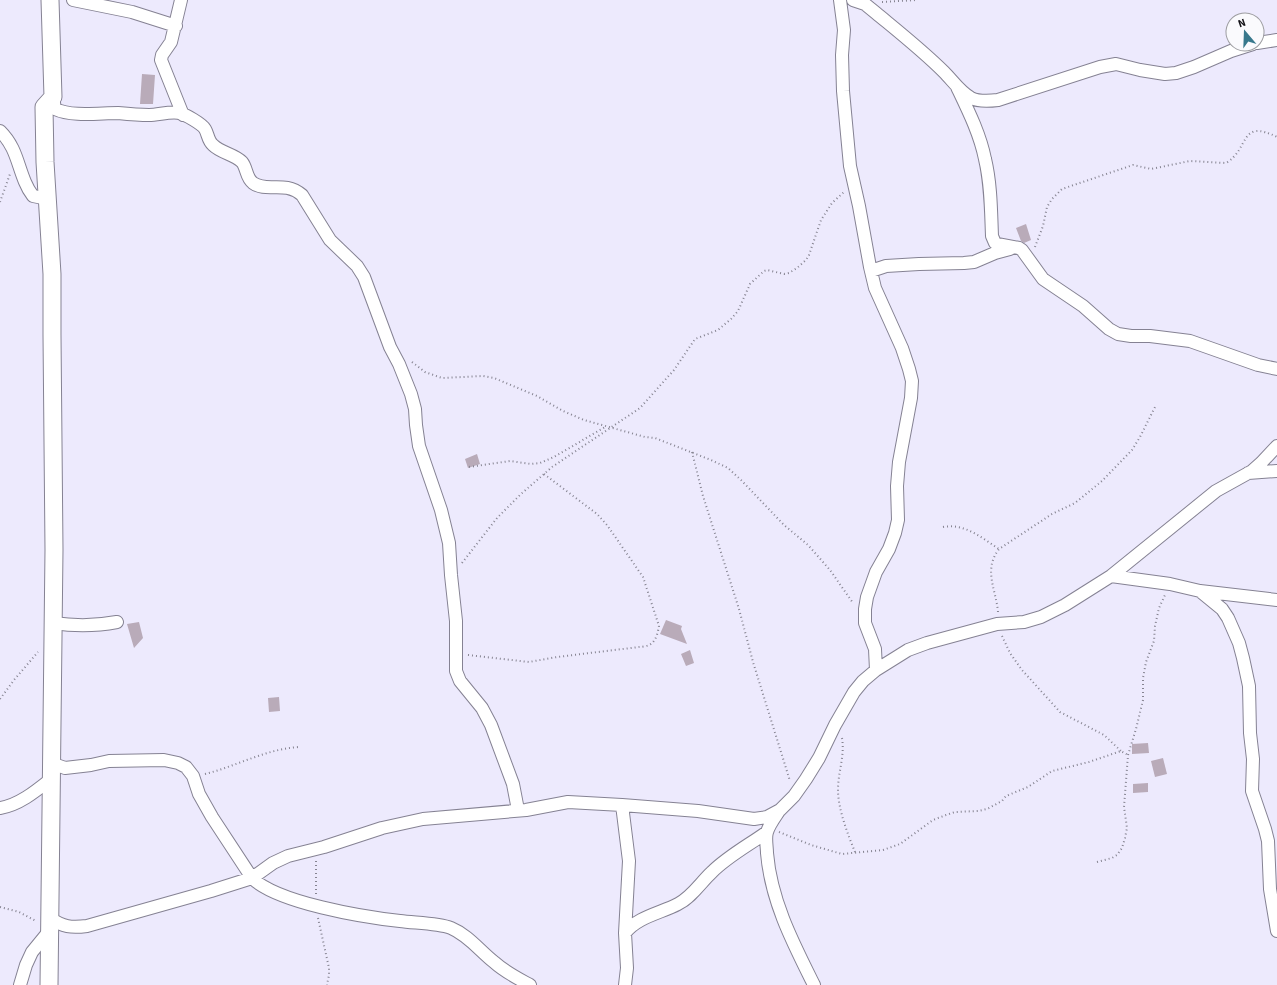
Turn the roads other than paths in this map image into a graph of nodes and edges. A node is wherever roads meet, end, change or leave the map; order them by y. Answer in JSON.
{"nodes":[{"id":1,"x":50,"y":0,"type":"edge"},
{"id":2,"x":73,"y":0,"type":"edge"},
{"id":3,"x":182,"y":0,"type":"edge"},
{"id":4,"x":840,"y":0,"type":"edge"},
{"id":5,"x":859,"y":2,"type":"edge"},
{"id":6,"x":176,"y":26,"type":"junction"},
{"id":7,"x":1277,"y":40,"type":"edge"},
{"id":8,"x":1265,"y":42,"type":"edge"},
{"id":9,"x":1229,"y":52,"type":"edge"},
{"id":10,"x":957,"y":87,"type":"junction"},
{"id":11,"x":53,"y":97,"type":"junction"},
{"id":12,"x":183,"y":115,"type":"junction"},
{"id":13,"x":0,"y":131,"type":"edge"},
{"id":14,"x":48,"y":199,"type":"junction"},
{"id":15,"x":1015,"y":248,"type":"junction"},
{"id":16,"x":871,"y":271,"type":"junction"},
{"id":17,"x":1277,"y":369,"type":"edge"},
{"id":18,"x":1277,"y":446,"type":"edge"},
{"id":19,"x":1277,"y":471,"type":"edge"},
{"id":20,"x":1247,"y":473,"type":"junction"},
{"id":21,"x":1111,"y":576,"type":"junction"},
{"id":22,"x":1200,"y":590,"type":"junction"},
{"id":23,"x":1277,"y":600,"type":"edge"},
{"id":24,"x":117,"y":622,"type":"dead end"},
{"id":25,"x":53,"y":629,"type":"junction"},
{"id":26,"x":876,"y":670,"type":"junction"},
{"id":27,"x":51,"y":771,"type":"junction"},
{"id":28,"x":622,"y":805,"type":"junction"},
{"id":29,"x":0,"y":808,"type":"edge"},
{"id":30,"x":518,"y":810,"type":"junction"},
{"id":31,"x":780,"y":810,"type":"junction"},
{"id":32,"x":768,"y":830,"type":"junction"},
{"id":33,"x":252,"y":878,"type":"junction"},
{"id":34,"x":50,"y":924,"type":"junction"},
{"id":35,"x":1277,"y":931,"type":"edge"},
{"id":36,"x":625,"y":933,"type":"junction"},
{"id":37,"x":20,"y":985,"type":"edge"},
{"id":38,"x":49,"y":985,"type":"edge"},
{"id":39,"x":530,"y":985,"type":"edge"},
{"id":40,"x":625,"y":985,"type":"edge"},
{"id":41,"x":814,"y":985,"type":"edge"}],
"edges":[{"from":1,"to":11,"type":"street"},
{"from":2,"to":6,"type":"street"},
{"from":3,"to":6,"type":"street"},
{"from":4,"to":16,"type":"street"},
{"from":5,"to":10,"type":"street"},
{"from":6,"to":12,"type":"street"},
{"from":7,"to":8,"type":"street"},
{"from":9,"to":10,"type":"street"},
{"from":10,"to":15,"type":"street"},
{"from":11,"to":12,"type":"street"},
{"from":11,"to":14,"type":"street"},
{"from":12,"to":30,"type":"street"},
{"from":13,"to":14,"type":"street"},
{"from":14,"to":25,"type":"street"},
{"from":15,"to":16,"type":"street"},
{"from":15,"to":17,"type":"street"},
{"from":16,"to":26,"type":"street"},
{"from":18,"to":20,"type":"street"},
{"from":19,"to":20,"type":"street"},
{"from":20,"to":21,"type":"street"},
{"from":21,"to":22,"type":"street"},
{"from":21,"to":26,"type":"street"},
{"from":22,"to":23,"type":"street"},
{"from":22,"to":35,"type":"street"},
{"from":24,"to":25,"type":"street"},
{"from":25,"to":27,"type":"street"},
{"from":26,"to":31,"type":"street"},
{"from":27,"to":29,"type":"street"},
{"from":27,"to":33,"type":"street"},
{"from":27,"to":34,"type":"street"},
{"from":28,"to":30,"type":"street"},
{"from":28,"to":31,"type":"street"},
{"from":28,"to":36,"type":"street"},
{"from":30,"to":33,"type":"street"},
{"from":31,"to":32,"type":"street"},
{"from":32,"to":36,"type":"street"},
{"from":32,"to":41,"type":"street"},
{"from":33,"to":34,"type":"street"},
{"from":33,"to":39,"type":"street"},
{"from":34,"to":37,"type":"street"},
{"from":34,"to":38,"type":"street"},
{"from":36,"to":40,"type":"street"}]}
